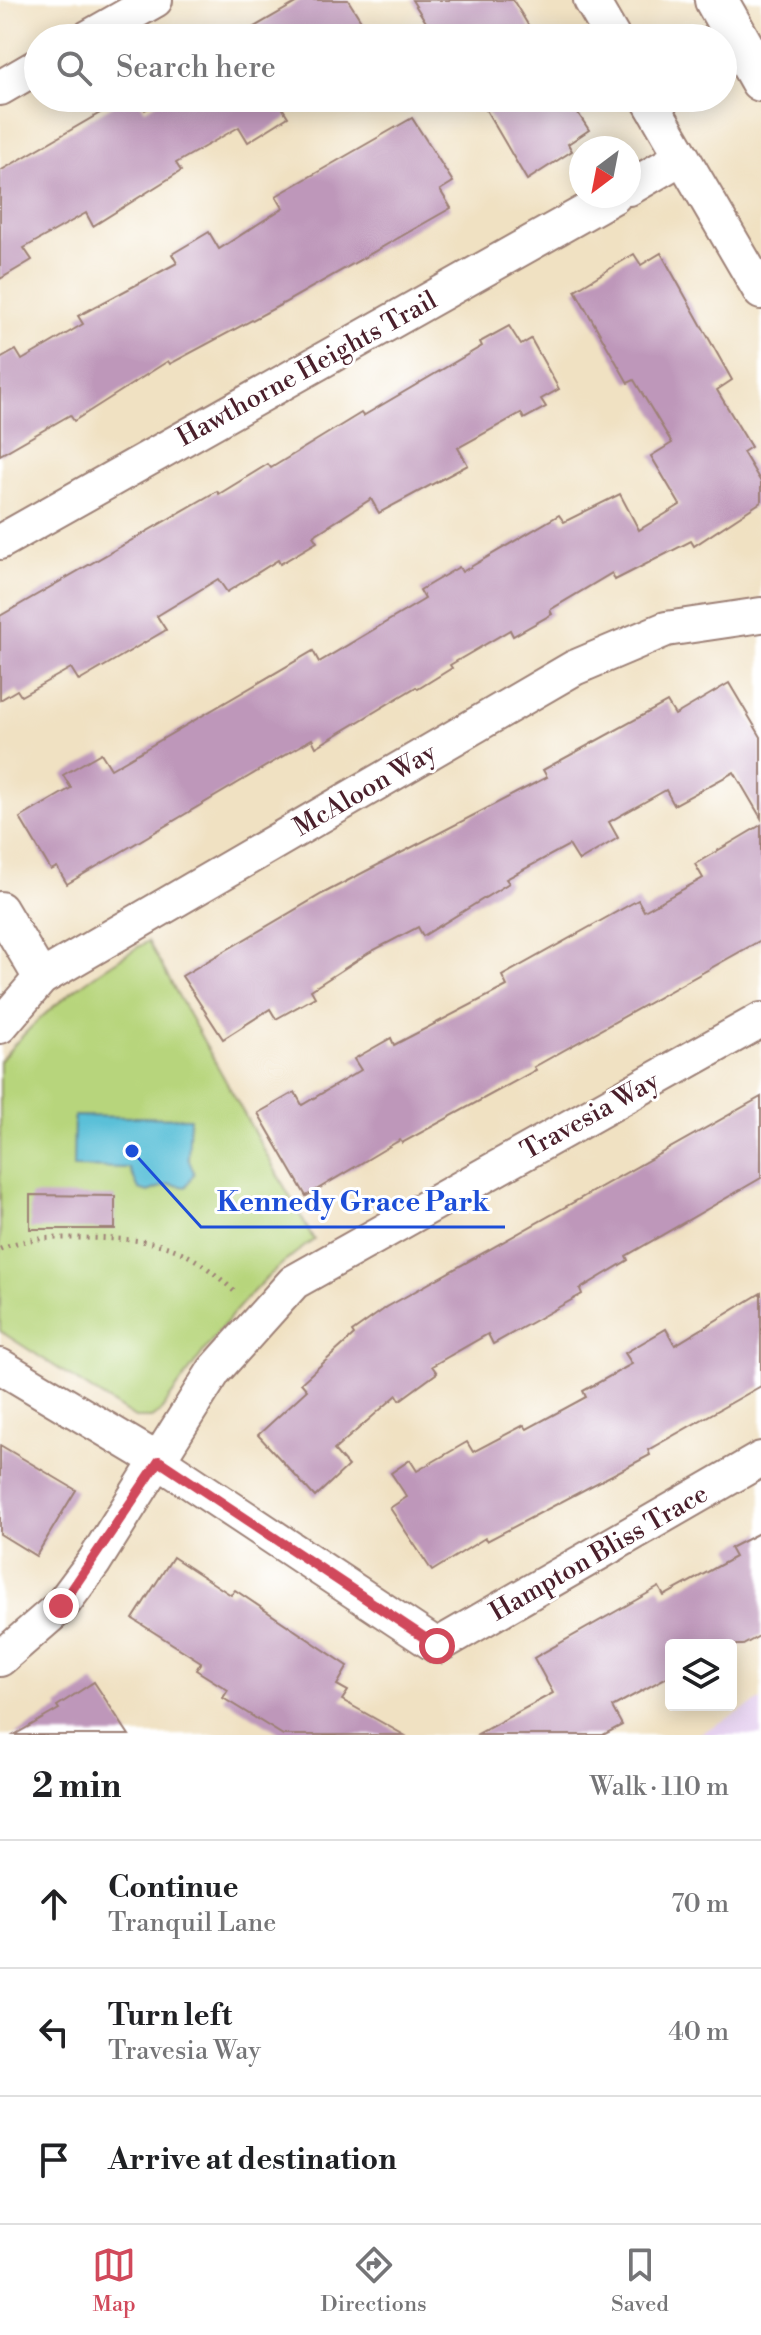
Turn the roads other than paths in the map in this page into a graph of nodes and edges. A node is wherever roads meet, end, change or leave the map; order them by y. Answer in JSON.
{"nodes":[{"id":1,"x":155,"y":0,"type":"edge"},
{"id":2,"x":591,"y":0,"type":"edge"},
{"id":3,"x":716,"y":0,"type":"edge"},
{"id":4,"x":113,"y":24,"type":"edge"},
{"id":5,"x":605,"y":24,"type":"edge"},
{"id":6,"x":730,"y":24,"type":"edge"},
{"id":7,"x":737,"y":37,"type":"edge"},
{"id":8,"x":24,"y":74,"type":"edge"},
{"id":9,"x":761,"y":80,"type":"edge"},
{"id":10,"x":0,"y":88,"type":"edge"},
{"id":11,"x":656,"y":112,"type":"edge"},
{"id":12,"x":682,"y":157,"type":"junction"},
{"id":13,"x":641,"y":181,"type":"edge"},
{"id":14,"x":593,"y":208,"type":"edge"},
{"id":15,"x":761,"y":292,"type":"edge"},
{"id":16,"x":0,"y":542,"type":"edge"},
{"id":17,"x":761,"y":615,"type":"edge"},
{"id":18,"x":0,"y":909,"type":"edge"},
{"id":19,"x":41,"y":978,"type":"junction"},
{"id":20,"x":761,"y":1020,"type":"edge"},
{"id":21,"x":0,"y":1026,"type":"edge"},
{"id":22,"x":0,"y":1366,"type":"edge"},
{"id":23,"x":761,"y":1459,"type":"edge"},
{"id":24,"x":159,"y":1461,"type":"junction"},
{"id":25,"x":0,"y":1659,"type":"edge"}],
"edges":[{"from":1,"to":4,"type":"street"},
{"from":2,"to":5,"type":"street"},
{"from":3,"to":6,"type":"street"},
{"from":7,"to":9,"type":"street"},
{"from":8,"to":10,"type":"street"},
{"from":11,"to":12,"type":"street"},
{"from":12,"to":13,"type":"street"},
{"from":12,"to":15,"type":"street"},
{"from":14,"to":16,"type":"street","name":"Hawthorne Heights Trail"},
{"from":17,"to":19,"type":"street","name":"McAloon Way"},
{"from":18,"to":19,"type":"street"},
{"from":19,"to":21,"type":"street","name":"McAloon Way"},
{"from":20,"to":24,"type":"street","name":"Travesia Way"},
{"from":22,"to":24,"type":"street"},
{"from":23,"to":24,"type":"street","name":"Hampton Bliss Trace"},
{"from":24,"to":25,"type":"street","name":"Travesia Way"}]}
